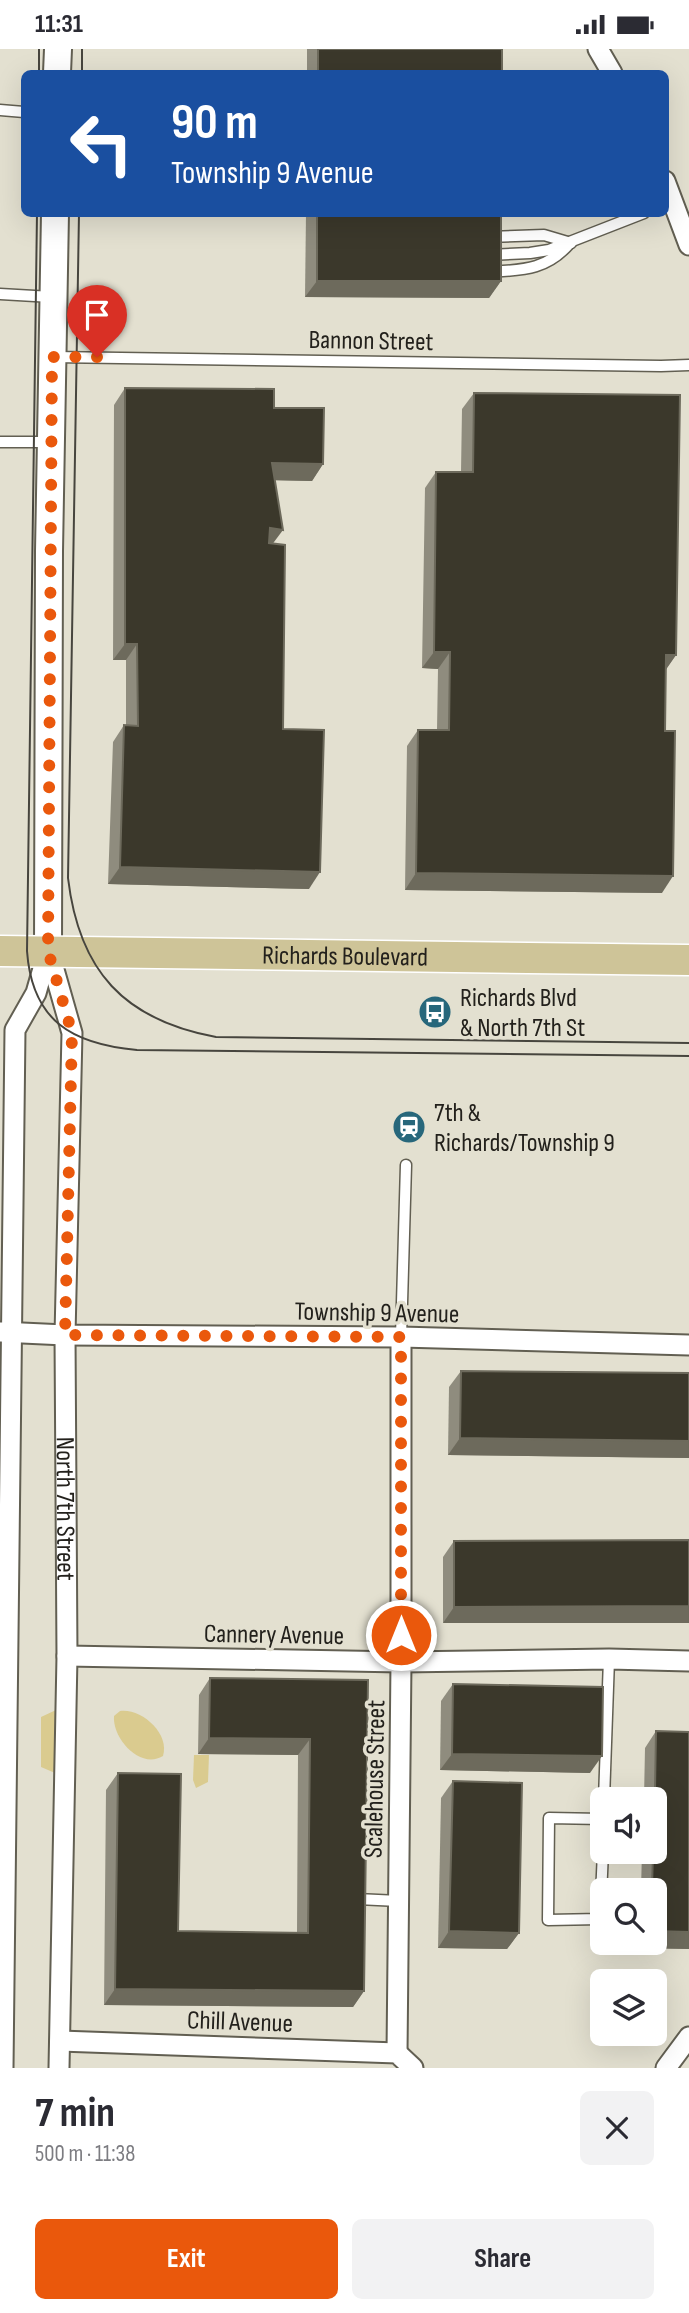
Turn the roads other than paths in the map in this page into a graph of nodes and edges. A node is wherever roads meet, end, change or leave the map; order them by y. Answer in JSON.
{"nodes":[{"id":1,"x":58,"y":49,"type":"edge"},
{"id":2,"x":598,"y":49,"type":"edge"},
{"id":3,"x":57,"y":70,"type":"edge"},
{"id":4,"x":610,"y":70,"type":"edge"},
{"id":5,"x":0,"y":110,"type":"edge"},
{"id":6,"x":21,"y":112,"type":"edge"},
{"id":7,"x":670,"y":204,"type":"edge"},
{"id":8,"x":55,"y":217,"type":"edge"},
{"id":9,"x":634,"y":217,"type":"edge"},
{"id":10,"x":489,"y":237,"type":"edge"},
{"id":11,"x":571,"y":243,"type":"junction"},
{"id":12,"x":689,"y":245,"type":"edge"},
{"id":13,"x":489,"y":255,"type":"edge"},
{"id":14,"x":489,"y":272,"type":"edge"},
{"id":15,"x":0,"y":294,"type":"edge"},
{"id":16,"x":53,"y":297,"type":"junction"},
{"id":17,"x":52,"y":357,"type":"junction"},
{"id":18,"x":689,"y":365,"type":"edge"},
{"id":19,"x":0,"y":442,"type":"edge"},
{"id":20,"x":51,"y":442,"type":"junction"},
{"id":21,"x":0,"y":951,"type":"edge"},
{"id":22,"x":48,"y":951,"type":"junction"},
{"id":23,"x":689,"y":960,"type":"edge"},
{"id":24,"x":406,"y":1165,"type":"dead end"},
{"id":25,"x":6,"y":1332,"type":"edge"},
{"id":26,"x":65,"y":1335,"type":"junction"},
{"id":27,"x":401,"y":1337,"type":"junction"},
{"id":28,"x":689,"y":1346,"type":"edge"},
{"id":29,"x":67,"y":1656,"type":"junction"},
{"id":30,"x":609,"y":1659,"type":"junction"},
{"id":31,"x":689,"y":1661,"type":"edge"},
{"id":32,"x":401,"y":1663,"type":"junction"},
{"id":33,"x":604,"y":1787,"type":"edge"},
{"id":34,"x":590,"y":1819,"type":"edge"},
{"id":35,"x":602,"y":1864,"type":"edge"},
{"id":36,"x":357,"y":1899,"type":"edge"},
{"id":37,"x":399,"y":1901,"type":"junction"},
{"id":38,"x":689,"y":2037,"type":"edge"},
{"id":39,"x":60,"y":2041,"type":"junction"},
{"id":40,"x":397,"y":2053,"type":"junction"},
{"id":41,"x":3,"y":2068,"type":"edge"},
{"id":42,"x":59,"y":2068,"type":"edge"},
{"id":43,"x":413,"y":2068,"type":"edge"},
{"id":44,"x":666,"y":2068,"type":"edge"}],
"edges":[{"from":1,"to":3,"type":"main road"},
{"from":2,"to":4,"type":"street"},
{"from":5,"to":6,"type":"lane"},
{"from":7,"to":12,"type":"street"},
{"from":8,"to":16,"type":"main road","name":"North 7th Street"},
{"from":9,"to":11,"type":"lane"},
{"from":10,"to":11,"type":"lane"},
{"from":11,"to":13,"type":"lane"},
{"from":11,"to":14,"type":"lane"},
{"from":15,"to":16,"type":"lane"},
{"from":16,"to":17,"type":"main road","name":"North 7th Street"},
{"from":17,"to":18,"type":"lane","name":"Bannon Street"},
{"from":17,"to":20,"type":"main road","name":"North 7th Street"},
{"from":19,"to":20,"type":"lane"},
{"from":20,"to":22,"type":"main road","name":"North 7th Street"},
{"from":21,"to":22,"type":"main road","name":"Richards Boulevard"},
{"from":22,"to":23,"type":"main road","name":"Richards Boulevard"},
{"from":22,"to":25,"type":"street","name":"North 7th Street"},
{"from":22,"to":26,"type":"street","name":"North 7th Street"},
{"from":24,"to":27,"type":"lane"},
{"from":25,"to":26,"type":"street","name":"Township 9 Avenue"},
{"from":25,"to":41,"type":"street","name":"North 7th Street"},
{"from":26,"to":27,"type":"street","name":"Township 9 Avenue"},
{"from":26,"to":29,"type":"street","name":"North 7th Street"},
{"from":27,"to":28,"type":"street","name":"Township 9 Avenue"},
{"from":27,"to":32,"type":"street","name":"Scalehouse Street"},
{"from":29,"to":32,"type":"street","name":"Cannery Avenue"},
{"from":29,"to":39,"type":"street","name":"North 7th Street"},
{"from":30,"to":31,"type":"street","name":"Cannery Avenue"},
{"from":30,"to":32,"type":"street","name":"Cannery Avenue"},
{"from":30,"to":33,"type":"lane"},
{"from":32,"to":37,"type":"street","name":"Scalehouse Street"},
{"from":34,"to":35,"type":"lane"},
{"from":36,"to":37,"type":"lane"},
{"from":37,"to":40,"type":"street","name":"Scalehouse Street"},
{"from":38,"to":44,"type":"street"},
{"from":39,"to":40,"type":"street","name":"Chill Avenue"},
{"from":39,"to":42,"type":"street","name":"North 7th Street"},
{"from":40,"to":43,"type":"street"}]}
